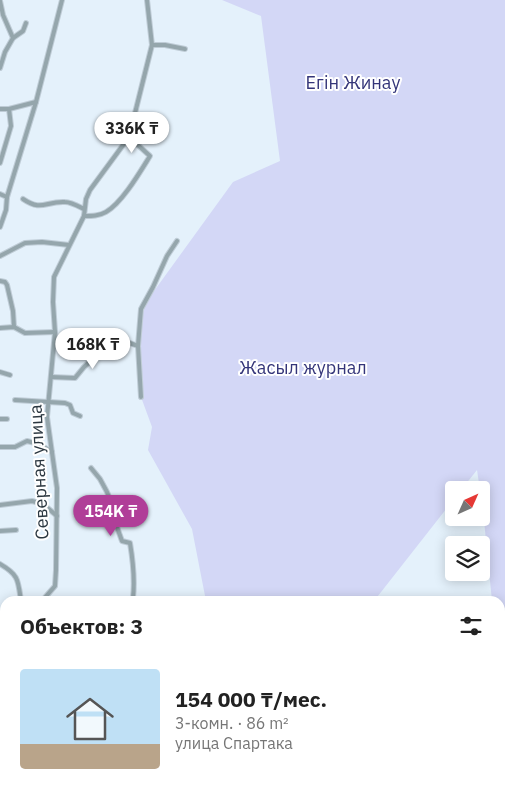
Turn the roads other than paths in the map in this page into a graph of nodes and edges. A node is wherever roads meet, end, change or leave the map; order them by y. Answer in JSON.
{"nodes":[{"id":1,"x":62,"y":0,"type":"edge"},
{"id":2,"x":147,"y":0,"type":"edge"},
{"id":3,"x":0,"y":1,"type":"edge"},
{"id":4,"x":26,"y":23,"type":"dead end"},
{"id":5,"x":13,"y":38,"type":"junction"},
{"id":6,"x":152,"y":45,"type":"junction"},
{"id":7,"x":185,"y":49,"type":"dead end"},
{"id":8,"x":0,"y":68,"type":"edge"},
{"id":9,"x":36,"y":102,"type":"junction"},
{"id":10,"x":0,"y":109,"type":"edge"},
{"id":11,"x":9,"y":109,"type":"junction"},
{"id":12,"x":129,"y":137,"type":"junction"},
{"id":13,"x":0,"y":163,"type":"edge"},
{"id":14,"x":0,"y":194,"type":"edge"},
{"id":15,"x":7,"y":197,"type":"junction"},
{"id":16,"x":23,"y":199,"type":"dead end"},
{"id":17,"x":84,"y":209,"type":"junction"},
{"id":18,"x":84,"y":216,"type":"junction"},
{"id":19,"x":0,"y":227,"type":"edge"},
{"id":20,"x":178,"y":241,"type":"dead end"},
{"id":21,"x":69,"y":245,"type":"junction"},
{"id":22,"x":0,"y":256,"type":"edge"},
{"id":23,"x":0,"y":281,"type":"edge"},
{"id":24,"x":14,"y":327,"type":"junction"},
{"id":25,"x":0,"y":328,"type":"edge"},
{"id":26,"x":55,"y":332,"type":"junction"},
{"id":27,"x":138,"y":346,"type":"junction"},
{"id":28,"x":0,"y":372,"type":"edge"},
{"id":29,"x":10,"y":375,"type":"dead end"},
{"id":30,"x":51,"y":377,"type":"junction"},
{"id":31,"x":141,"y":397,"type":"dead end"},
{"id":32,"x":15,"y":400,"type":"dead end"},
{"id":33,"x":48,"y":401,"type":"junction"},
{"id":34,"x":80,"y":416,"type":"dead end"},
{"id":35,"x":0,"y":419,"type":"edge"},
{"id":36,"x":7,"y":419,"type":"dead end"},
{"id":37,"x":0,"y":447,"type":"edge"},
{"id":38,"x":52,"y":452,"type":"junction"},
{"id":39,"x":91,"y":468,"type":"dead end"},
{"id":40,"x":0,"y":505,"type":"edge"},
{"id":41,"x":57,"y":516,"type":"junction"},
{"id":42,"x":16,"y":530,"type":"dead end"},
{"id":43,"x":0,"y":531,"type":"edge"},
{"id":44,"x":0,"y":564,"type":"edge"},
{"id":45,"x":20,"y":596,"type":"edge"},
{"id":46,"x":46,"y":596,"type":"edge"},
{"id":47,"x":133,"y":596,"type":"edge"}],
"edges":[{"from":1,"to":9,"type":"street"},
{"from":2,"to":6,"type":"street","name":"Северная улица"},
{"from":3,"to":5,"type":"street"},
{"from":4,"to":5,"type":"street"},
{"from":5,"to":8,"type":"street"},
{"from":6,"to":7,"type":"street"},
{"from":6,"to":12,"type":"street","name":"Северная улица"},
{"from":9,"to":11,"type":"street"},
{"from":9,"to":15,"type":"street"},
{"from":10,"to":11,"type":"street"},
{"from":11,"to":13,"type":"street"},
{"from":12,"to":17,"type":"street","name":"Северная улица"},
{"from":12,"to":18,"type":"street"},
{"from":14,"to":15,"type":"street"},
{"from":15,"to":19,"type":"street"},
{"from":16,"to":17,"type":"street"},
{"from":17,"to":18,"type":"street","name":"Северная улица"},
{"from":18,"to":21,"type":"street","name":"Северная улица"},
{"from":20,"to":27,"type":"street"},
{"from":21,"to":22,"type":"street"},
{"from":21,"to":26,"type":"street","name":"Северная улица"},
{"from":23,"to":24,"type":"street"},
{"from":24,"to":25,"type":"street"},
{"from":24,"to":26,"type":"street"},
{"from":26,"to":30,"type":"street","name":"Северная улица"},
{"from":27,"to":30,"type":"street"},
{"from":27,"to":31,"type":"street"},
{"from":28,"to":29,"type":"street"},
{"from":30,"to":33,"type":"street","name":"Северная улица"},
{"from":32,"to":33,"type":"street"},
{"from":33,"to":34,"type":"street"},
{"from":33,"to":38,"type":"street","name":"Северная улица"},
{"from":35,"to":36,"type":"street"},
{"from":37,"to":38,"type":"street"},
{"from":38,"to":41,"type":"street","name":"Северная улица"},
{"from":39,"to":47,"type":"street"},
{"from":40,"to":41,"type":"street"},
{"from":41,"to":46,"type":"street","name":"Северная улица"},
{"from":42,"to":43,"type":"street"},
{"from":44,"to":45,"type":"street"}]}
